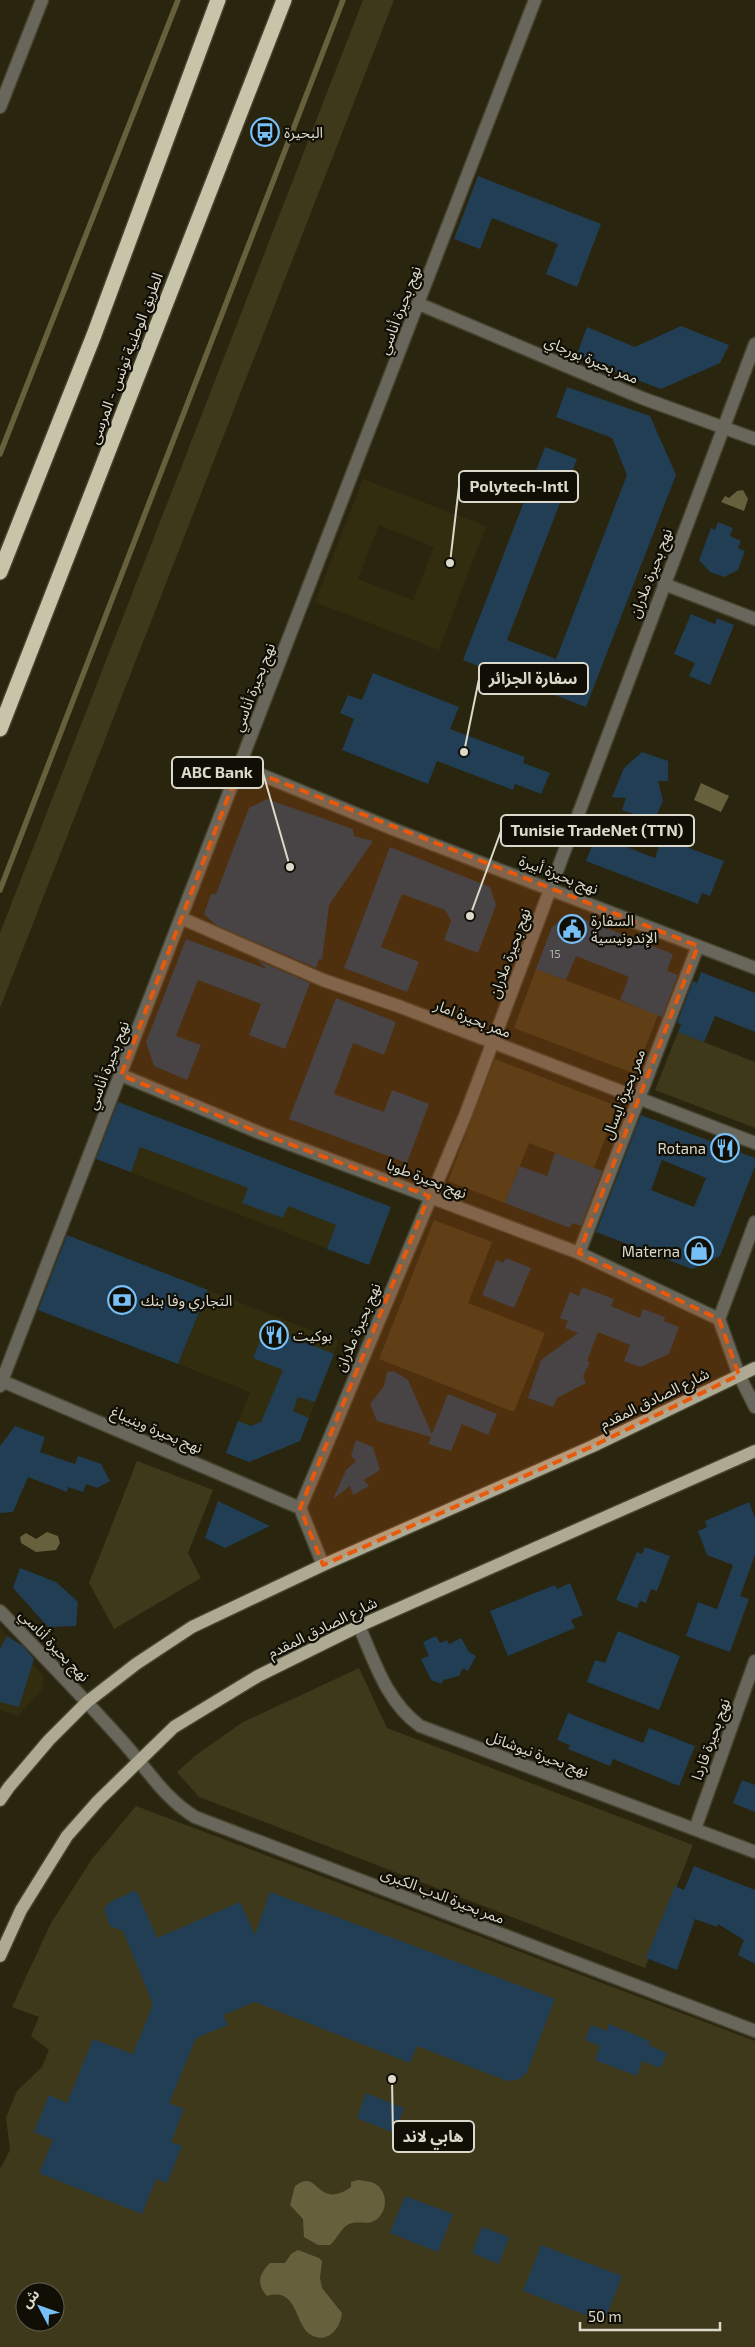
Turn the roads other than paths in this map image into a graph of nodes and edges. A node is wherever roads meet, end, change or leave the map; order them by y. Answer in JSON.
{"nodes":[{"id":1,"x":42,"y":0,"type":"edge"},
{"id":2,"x":218,"y":0,"type":"edge"},
{"id":3,"x":284,"y":0,"type":"edge"},
{"id":4,"x":535,"y":0,"type":"edge"},
{"id":5,"x":1,"y":103,"type":"edge"},
{"id":6,"x":419,"y":304,"type":"junction"},
{"id":7,"x":755,"y":344,"type":"edge"},
{"id":8,"x":723,"y":427,"type":"junction"},
{"id":9,"x":755,"y":439,"type":"edge"},
{"id":10,"x":0,"y":572,"type":"edge"},
{"id":11,"x":664,"y":584,"type":"junction"},
{"id":12,"x":755,"y":619,"type":"edge"},
{"id":13,"x":0,"y":729,"type":"edge"},
{"id":14,"x":240,"y":766,"type":"junction"},
{"id":15,"x":550,"y":888,"type":"junction"},
{"id":16,"x":181,"y":918,"type":"junction"},
{"id":17,"x":698,"y":946,"type":"junction"},
{"id":18,"x":755,"y":968,"type":"edge"},
{"id":19,"x":491,"y":1042,"type":"junction"},
{"id":20,"x":120,"y":1076,"type":"junction"},
{"id":21,"x":639,"y":1099,"type":"junction"},
{"id":22,"x":755,"y":1143,"type":"edge"},
{"id":23,"x":429,"y":1196,"type":"junction"},
{"id":24,"x":755,"y":1222,"type":"edge"},
{"id":25,"x":579,"y":1253,"type":"junction"},
{"id":26,"x":719,"y":1319,"type":"junction"},
{"id":27,"x":755,"y":1368,"type":"edge"},
{"id":28,"x":740,"y":1375,"type":"junction"},
{"id":29,"x":1,"y":1383,"type":"edge"},
{"id":30,"x":755,"y":1407,"type":"edge"},
{"id":31,"x":755,"y":1450,"type":"edge"},
{"id":32,"x":300,"y":1508,"type":"junction"},
{"id":33,"x":323,"y":1565,"type":"junction"},
{"id":34,"x":0,"y":1611,"type":"edge"},
{"id":35,"x":360,"y":1626,"type":"junction"},
{"id":36,"x":755,"y":1661,"type":"edge"},
{"id":37,"x":87,"y":1702,"type":"junction"},
{"id":38,"x":140,"y":1760,"type":"junction"},
{"id":39,"x":0,"y":1800,"type":"edge"},
{"id":40,"x":695,"y":1829,"type":"junction"},
{"id":41,"x":755,"y":1852,"type":"edge"},
{"id":42,"x":0,"y":1956,"type":"edge"},
{"id":43,"x":755,"y":2031,"type":"edge"}],
"edges":[{"from":1,"to":5,"type":"street"},
{"from":2,"to":10,"type":"highway"},
{"from":3,"to":13,"type":"highway","name":"الطريق الوطنية تونس - المرسى"},
{"from":4,"to":6,"type":"street","name":"نهج بحيرة أناسي"},
{"from":6,"to":8,"type":"street","name":"ممر بحيرة بورجاي"},
{"from":6,"to":14,"type":"street","name":"نهج بحيرة أناسي"},
{"from":7,"to":8,"type":"street","name":"نهج بحيرة ملاران"},
{"from":8,"to":9,"type":"street","name":"ممر بحيرة بورجاي"},
{"from":8,"to":11,"type":"street","name":"نهج بحيرة ملاران"},
{"from":11,"to":12,"type":"street"},
{"from":11,"to":15,"type":"street","name":"نهج بحيرة ملاران"},
{"from":14,"to":15,"type":"street","name":"نهج بحيرة أبيرة"},
{"from":14,"to":16,"type":"street","name":"نهج بحيرة أناسي"},
{"from":15,"to":17,"type":"street","name":"نهج بحيرة أبيرة"},
{"from":15,"to":19,"type":"street","name":"نهج بحيرة ملاران"},
{"from":16,"to":19,"type":"street","name":"ممر بحيرة امار"},
{"from":16,"to":20,"type":"street","name":"نهج بحيرة أناسي"},
{"from":17,"to":18,"type":"street","name":"نهج بحيرة أبيرة"},
{"from":17,"to":21,"type":"street","name":"ممر بحيرة ايسال"},
{"from":19,"to":21,"type":"street","name":"ممر بحيرة امار"},
{"from":19,"to":23,"type":"street","name":"نهج بحيرة ملاران"},
{"from":20,"to":23,"type":"street","name":"نهج بحيرة طوبا"},
{"from":20,"to":29,"type":"street","name":"نهج بحيرة أناسي"},
{"from":21,"to":22,"type":"street","name":"ممر بحيرة امار"},
{"from":21,"to":25,"type":"street","name":"ممر بحيرة ايسال"},
{"from":23,"to":25,"type":"street","name":"نهج بحيرة طوبا"},
{"from":23,"to":32,"type":"street","name":"نهج بحيرة ملاران"},
{"from":24,"to":26,"type":"street"},
{"from":25,"to":26,"type":"street","name":"نهج بحيرة طوبا"},
{"from":26,"to":28,"type":"street"},
{"from":27,"to":28,"type":"main road","name":"شارع الصادق المقدم"},
{"from":28,"to":30,"type":"street"},
{"from":28,"to":33,"type":"main road","name":"شارع الصادق المقدم"},
{"from":29,"to":32,"type":"street","name":"نهج بحيرة وينيباغ"},
{"from":31,"to":35,"type":"main road","name":"شارع الصادق المقدم"},
{"from":32,"to":33,"type":"street"},
{"from":33,"to":37,"type":"main road","name":"شارع الصادق المقدم"},
{"from":34,"to":37,"type":"street","name":"نهج بحيرة أناسي"},
{"from":35,"to":38,"type":"main road","name":"شارع الصادق المقدم"},
{"from":35,"to":40,"type":"street","name":"نهج بحيرة نيوشاتل"},
{"from":36,"to":40,"type":"street","name":"نهج بحيرة قاردا"},
{"from":37,"to":38,"type":"street","name":"نهج بحيرة أناسي"},
{"from":37,"to":39,"type":"main road","name":"شارع الصادق المقدم"},
{"from":38,"to":42,"type":"main road","name":"شارع الصادق المقدم"},
{"from":38,"to":43,"type":"street","name":"ممر بحيرة الدب الكبرى"},
{"from":40,"to":41,"type":"street","name":"نهج بحيرة نيوشاتل"}]}
